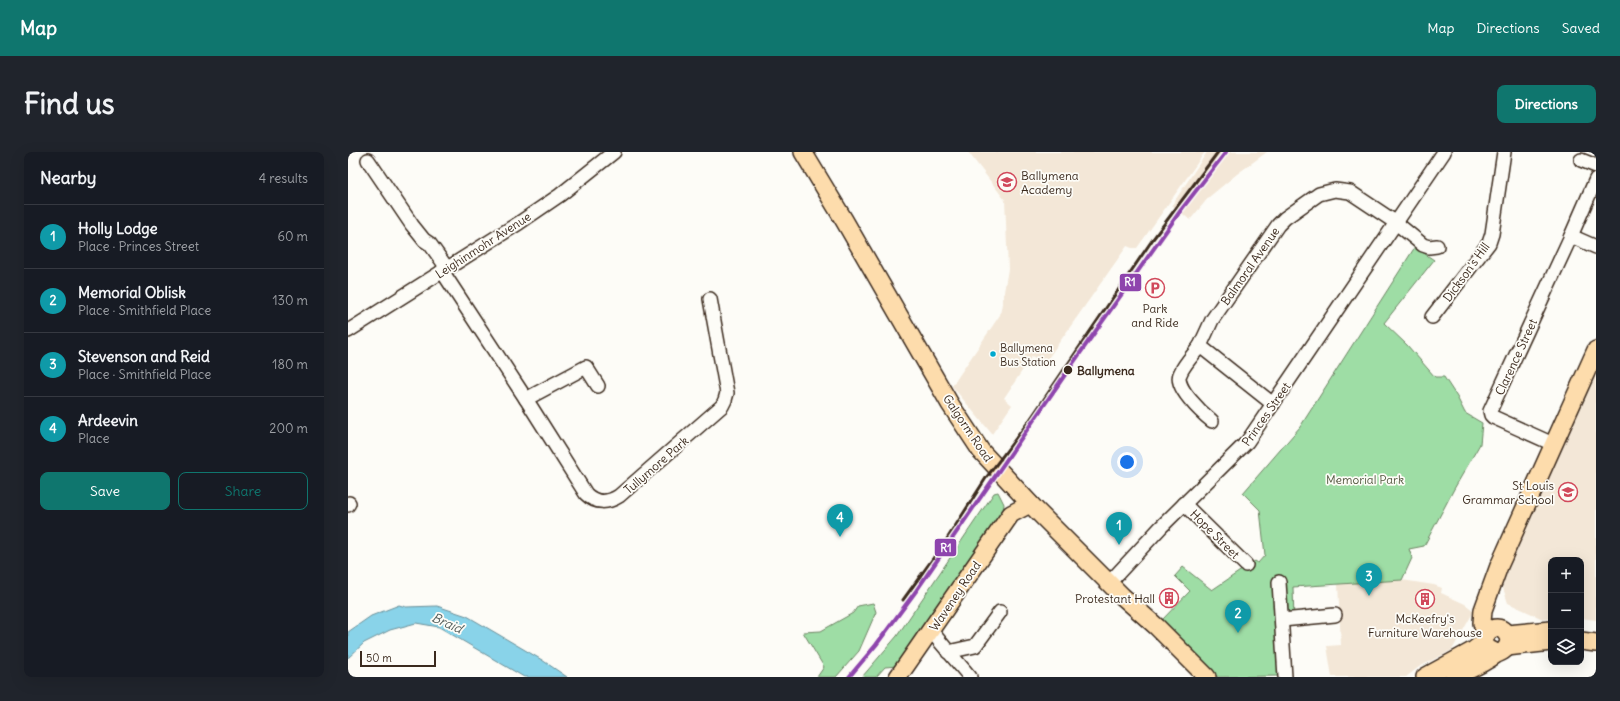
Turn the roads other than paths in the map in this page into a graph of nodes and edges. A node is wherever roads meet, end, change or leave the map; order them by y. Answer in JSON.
{"nodes":[{"id":1,"x":614,"y":152,"type":"edge"},
{"id":2,"x":802,"y":152,"type":"edge"},
{"id":3,"x":1444,"y":152,"type":"edge"},
{"id":4,"x":1504,"y":152,"type":"edge"},
{"id":5,"x":368,"y":160,"type":"dead end"},
{"id":6,"x":1581,"y":160,"type":"dead end"},
{"id":7,"x":1596,"y":166,"type":"edge"},
{"id":8,"x":1596,"y":179,"type":"edge"},
{"id":9,"x":1395,"y":222,"type":"junction"},
{"id":10,"x":1571,"y":236,"type":"junction"},
{"id":11,"x":1436,"y":246,"type":"dead end"},
{"id":12,"x":1596,"y":247,"type":"edge"},
{"id":13,"x":444,"y":270,"type":"junction"},
{"id":14,"x":710,"y":299,"type":"dead end"},
{"id":15,"x":1432,"y":318,"type":"dead end"},
{"id":16,"x":348,"y":331,"type":"edge"},
{"id":17,"x":1200,"y":346,"type":"junction"},
{"id":18,"x":1596,"y":350,"type":"edge"},
{"id":19,"x":598,"y":386,"type":"dead end"},
{"id":20,"x":526,"y":399,"type":"junction"},
{"id":21,"x":1273,"y":404,"type":"junction"},
{"id":22,"x":1212,"y":421,"type":"dead end"},
{"id":23,"x":1553,"y":444,"type":"junction"},
{"id":24,"x":1015,"y":489,"type":"junction"},
{"id":25,"x":1030,"y":504,"type":"junction"},
{"id":26,"x":1184,"y":504,"type":"junction"},
{"id":27,"x":1012,"y":514,"type":"junction"},
{"id":28,"x":1246,"y":565,"type":"dead end"},
{"id":29,"x":1279,"y":582,"type":"dead end"},
{"id":30,"x":1108,"y":583,"type":"junction"},
{"id":31,"x":1000,"y":612,"type":"dead end"},
{"id":32,"x":1335,"y":614,"type":"dead end"},
{"id":33,"x":1282,"y":620,"type":"junction"},
{"id":34,"x":1584,"y":630,"type":"edge"},
{"id":35,"x":1548,"y":631,"type":"edge"},
{"id":36,"x":1596,"y":631,"type":"edge"},
{"id":37,"x":931,"y":632,"type":"junction"},
{"id":38,"x":1497,"y":640,"type":"junction"},
{"id":39,"x":1584,"y":641,"type":"edge"},
{"id":40,"x":1548,"y":642,"type":"edge"},
{"id":41,"x":1596,"y":643,"type":"edge"},
{"id":42,"x":948,"y":652,"type":"junction"},
{"id":43,"x":898,"y":677,"type":"edge"},
{"id":44,"x":970,"y":677,"type":"edge"},
{"id":45,"x":1207,"y":677,"type":"edge"},
{"id":46,"x":1285,"y":677,"type":"edge"},
{"id":47,"x":1425,"y":677,"type":"edge"},
{"id":48,"x":1454,"y":677,"type":"edge"}],
"edges":[{"from":1,"to":13,"type":"street","name":"Leighinmohr Avenue"},
{"from":2,"to":24,"type":"main road","name":"Galgorm Road"},
{"from":3,"to":9,"type":"street","name":"Princes Street"},
{"from":4,"to":15,"type":"street","name":"Dickson's Hill"},
{"from":5,"to":13,"type":"street","name":"Tullymore Park"},
{"from":6,"to":7,"type":"street"},
{"from":8,"to":10,"type":"street","name":"Clarence Street"},
{"from":9,"to":11,"type":"street","name":"Balmoral Avenue"},
{"from":9,"to":17,"type":"street","name":"Balmoral Avenue"},
{"from":9,"to":21,"type":"street","name":"Princes Street"},
{"from":10,"to":12,"type":"street"},
{"from":10,"to":23,"type":"street","name":"Clarence Street"},
{"from":13,"to":16,"type":"street","name":"Leighinmohr Avenue"},
{"from":13,"to":20,"type":"street","name":"Tullymore Park"},
{"from":14,"to":20,"type":"street","name":"Tullymore Park"},
{"from":17,"to":21,"type":"street"},
{"from":17,"to":22,"type":"street","name":"Balmoral Avenue"},
{"from":18,"to":23,"type":"main road"},
{"from":19,"to":20,"type":"street"},
{"from":21,"to":26,"type":"street","name":"Princes Street"},
{"from":23,"to":38,"type":"main road"},
{"from":24,"to":25,"type":"main road","name":"Galgorm Road"},
{"from":24,"to":27,"type":"main road","name":"Waveney Road"},
{"from":25,"to":27,"type":"main road","name":"Waveney Road"},
{"from":25,"to":30,"type":"main road","name":"Galgorm Road"},
{"from":26,"to":28,"type":"street","name":"Hope Street"},
{"from":26,"to":30,"type":"street","name":"Princes Street"},
{"from":27,"to":37,"type":"main road","name":"Waveney Road"},
{"from":29,"to":33,"type":"street"},
{"from":30,"to":45,"type":"main road","name":"Galgorm Road"},
{"from":31,"to":42,"type":"street"},
{"from":32,"to":33,"type":"street"},
{"from":33,"to":46,"type":"street"},
{"from":34,"to":36,"type":"main road"},
{"from":35,"to":38,"type":"main road"},
{"from":37,"to":42,"type":"street"},
{"from":37,"to":43,"type":"main road","name":"Waveney Road"},
{"from":38,"to":40,"type":"main road"},
{"from":38,"to":47,"type":"main road"},
{"from":38,"to":48,"type":"main road"},
{"from":39,"to":41,"type":"main road"},
{"from":42,"to":44,"type":"street"}]}
